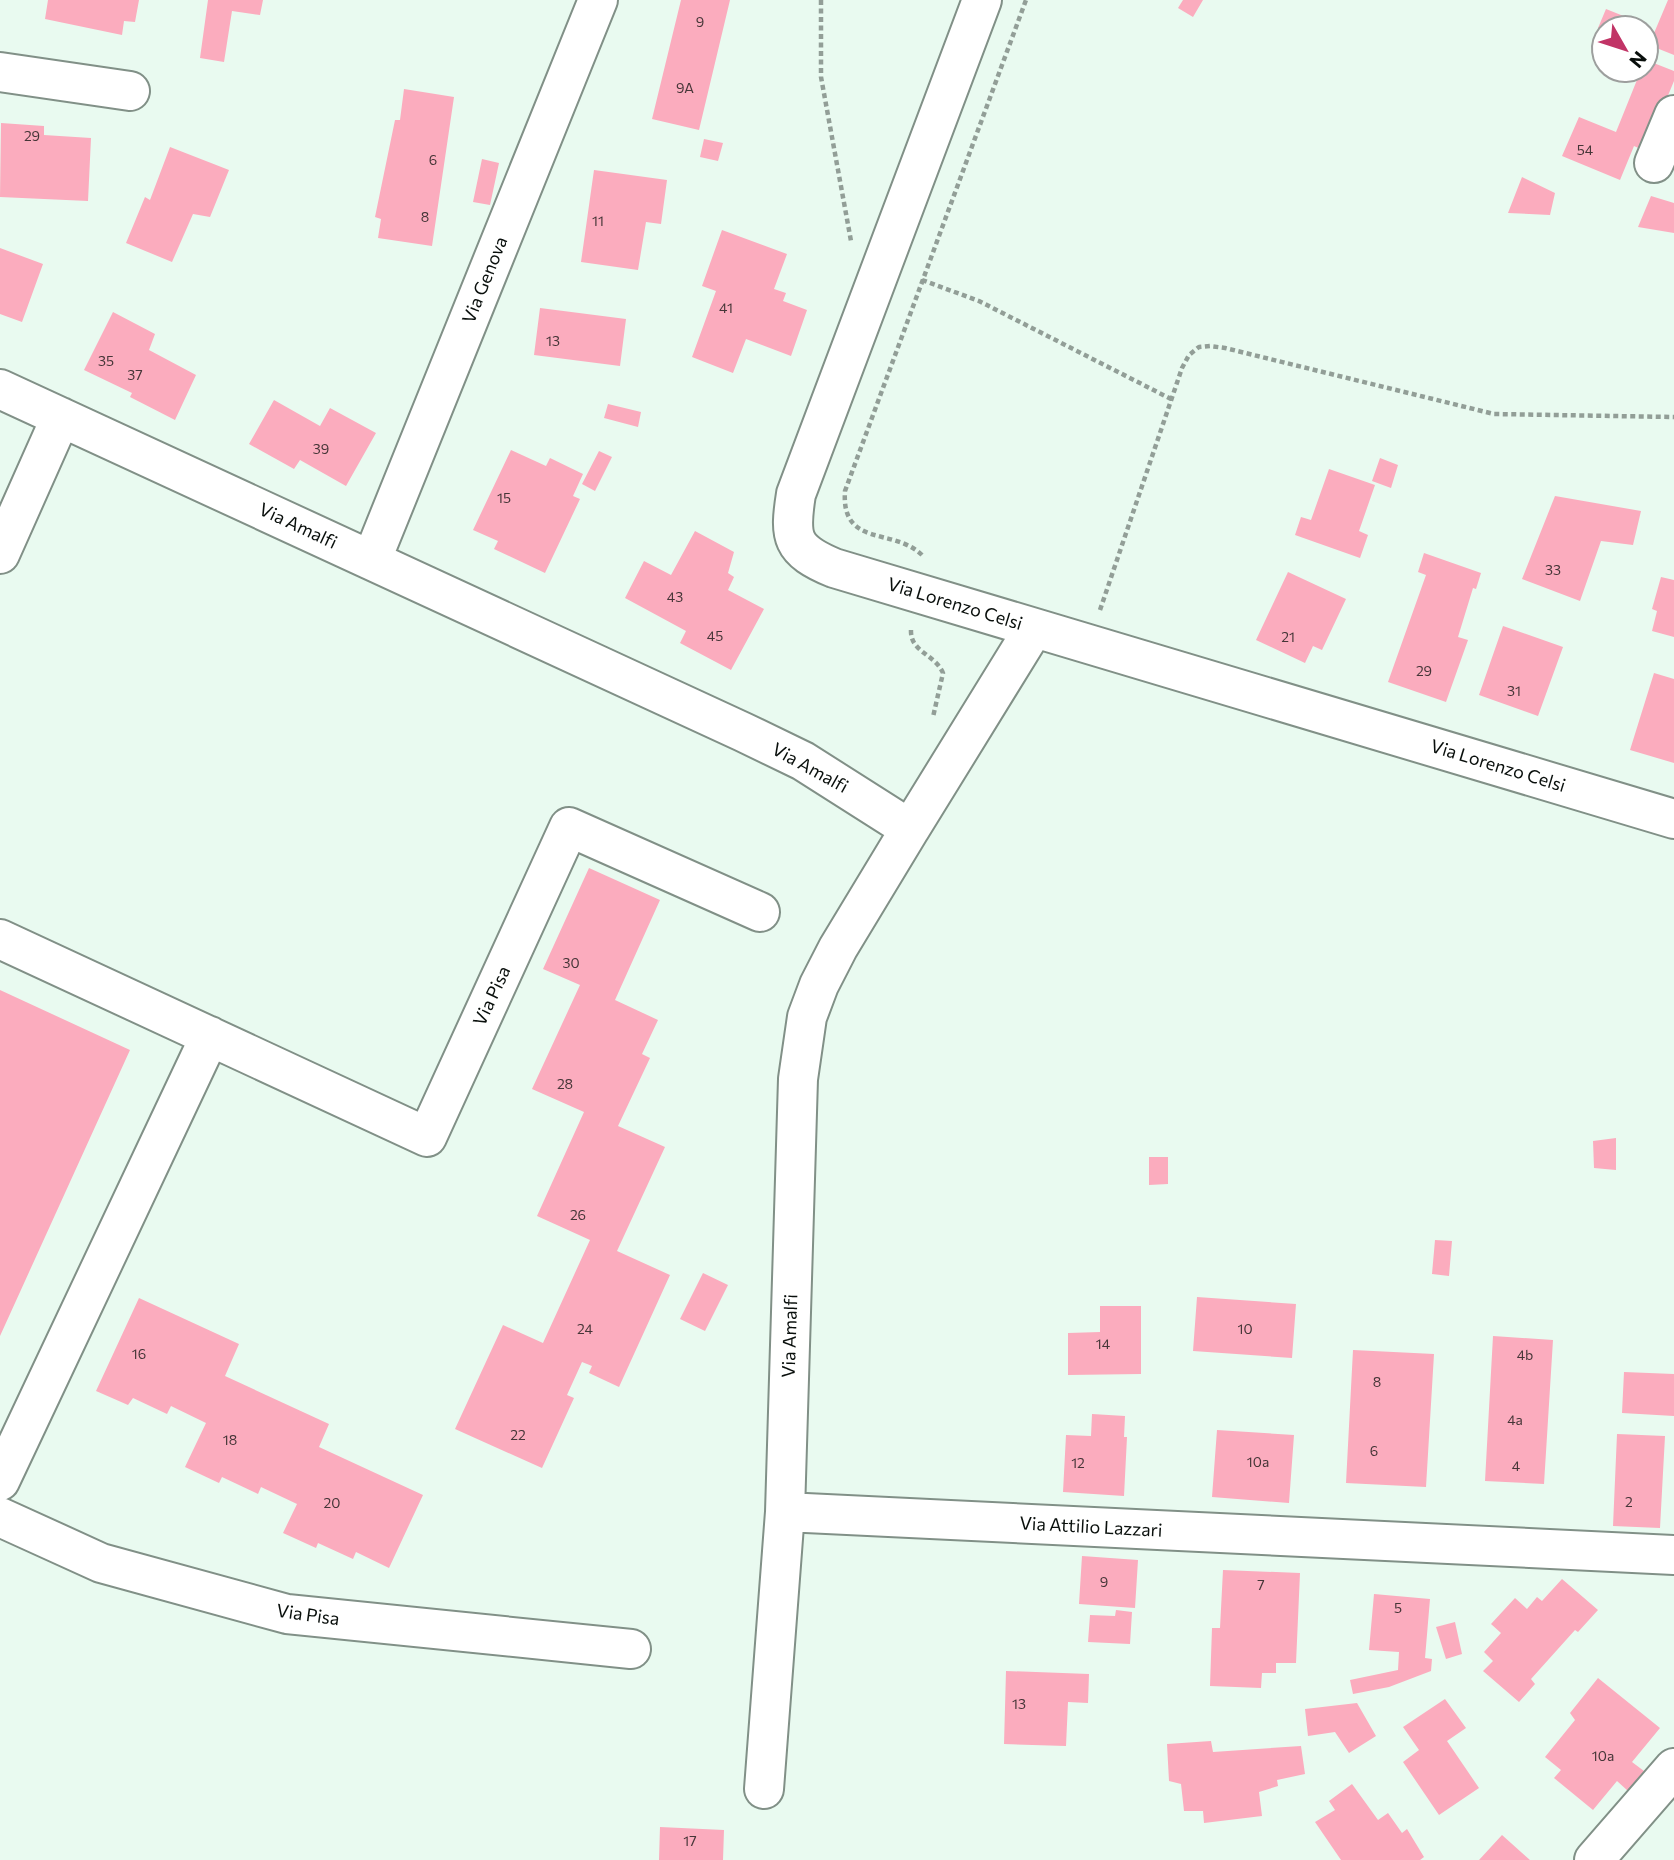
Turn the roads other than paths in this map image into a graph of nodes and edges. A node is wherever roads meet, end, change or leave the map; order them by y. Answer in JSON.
{"nodes":[{"id":1,"x":598,"y":0,"type":"edge"},
{"id":2,"x":982,"y":0,"type":"edge"},
{"id":3,"x":0,"y":72,"type":"edge"},
{"id":4,"x":130,"y":91,"type":"dead end"},
{"id":5,"x":1674,"y":115,"type":"edge"},
{"id":6,"x":1654,"y":163,"type":"dead end"},
{"id":7,"x":0,"y":389,"type":"edge"},
{"id":8,"x":61,"y":417,"type":"junction"},
{"id":9,"x":0,"y":554,"type":"edge"},
{"id":10,"x":372,"y":559,"type":"junction"},
{"id":11,"x":1034,"y":628,"type":"junction"},
{"id":12,"x":1674,"y":819,"type":"edge"},
{"id":13,"x":910,"y":829,"type":"junction"},
{"id":14,"x":761,"y":912,"type":"dead end"},
{"id":15,"x":0,"y":939,"type":"edge"},
{"id":16,"x":210,"y":1036,"type":"junction"},
{"id":17,"x":0,"y":1481,"type":"edge"},
{"id":18,"x":785,"y":1512,"type":"junction"},
{"id":19,"x":0,"y":1517,"type":"edge"},
{"id":20,"x":1674,"y":1555,"type":"edge"},
{"id":21,"x":631,"y":1649,"type":"dead end"},
{"id":22,"x":1673,"y":1770,"type":"edge"},
{"id":23,"x":764,"y":1788,"type":"dead end"},
{"id":24,"x":1594,"y":1860,"type":"edge"}],
"edges":[{"from":1,"to":10,"type":"street","name":"Via Genova"},
{"from":2,"to":11,"type":"street","name":"Via Lorenzo Celsi"},
{"from":3,"to":4,"type":"street"},
{"from":5,"to":6,"type":"street"},
{"from":7,"to":8,"type":"street","name":"Via Amalfi"},
{"from":8,"to":9,"type":"street"},
{"from":8,"to":10,"type":"street","name":"Via Amalfi"},
{"from":10,"to":13,"type":"street","name":"Via Amalfi"},
{"from":11,"to":12,"type":"street","name":"Via Lorenzo Celsi"},
{"from":11,"to":13,"type":"street"},
{"from":13,"to":18,"type":"street","name":"Via Amalfi"},
{"from":14,"to":16,"type":"street","name":"Via Pisa"},
{"from":15,"to":16,"type":"street","name":"Via Pisa"},
{"from":16,"to":17,"type":"street"},
{"from":18,"to":20,"type":"street","name":"Via Attilio Lazzari"},
{"from":18,"to":23,"type":"street"},
{"from":19,"to":21,"type":"street","name":"Via Pisa"},
{"from":22,"to":24,"type":"street"}]}
